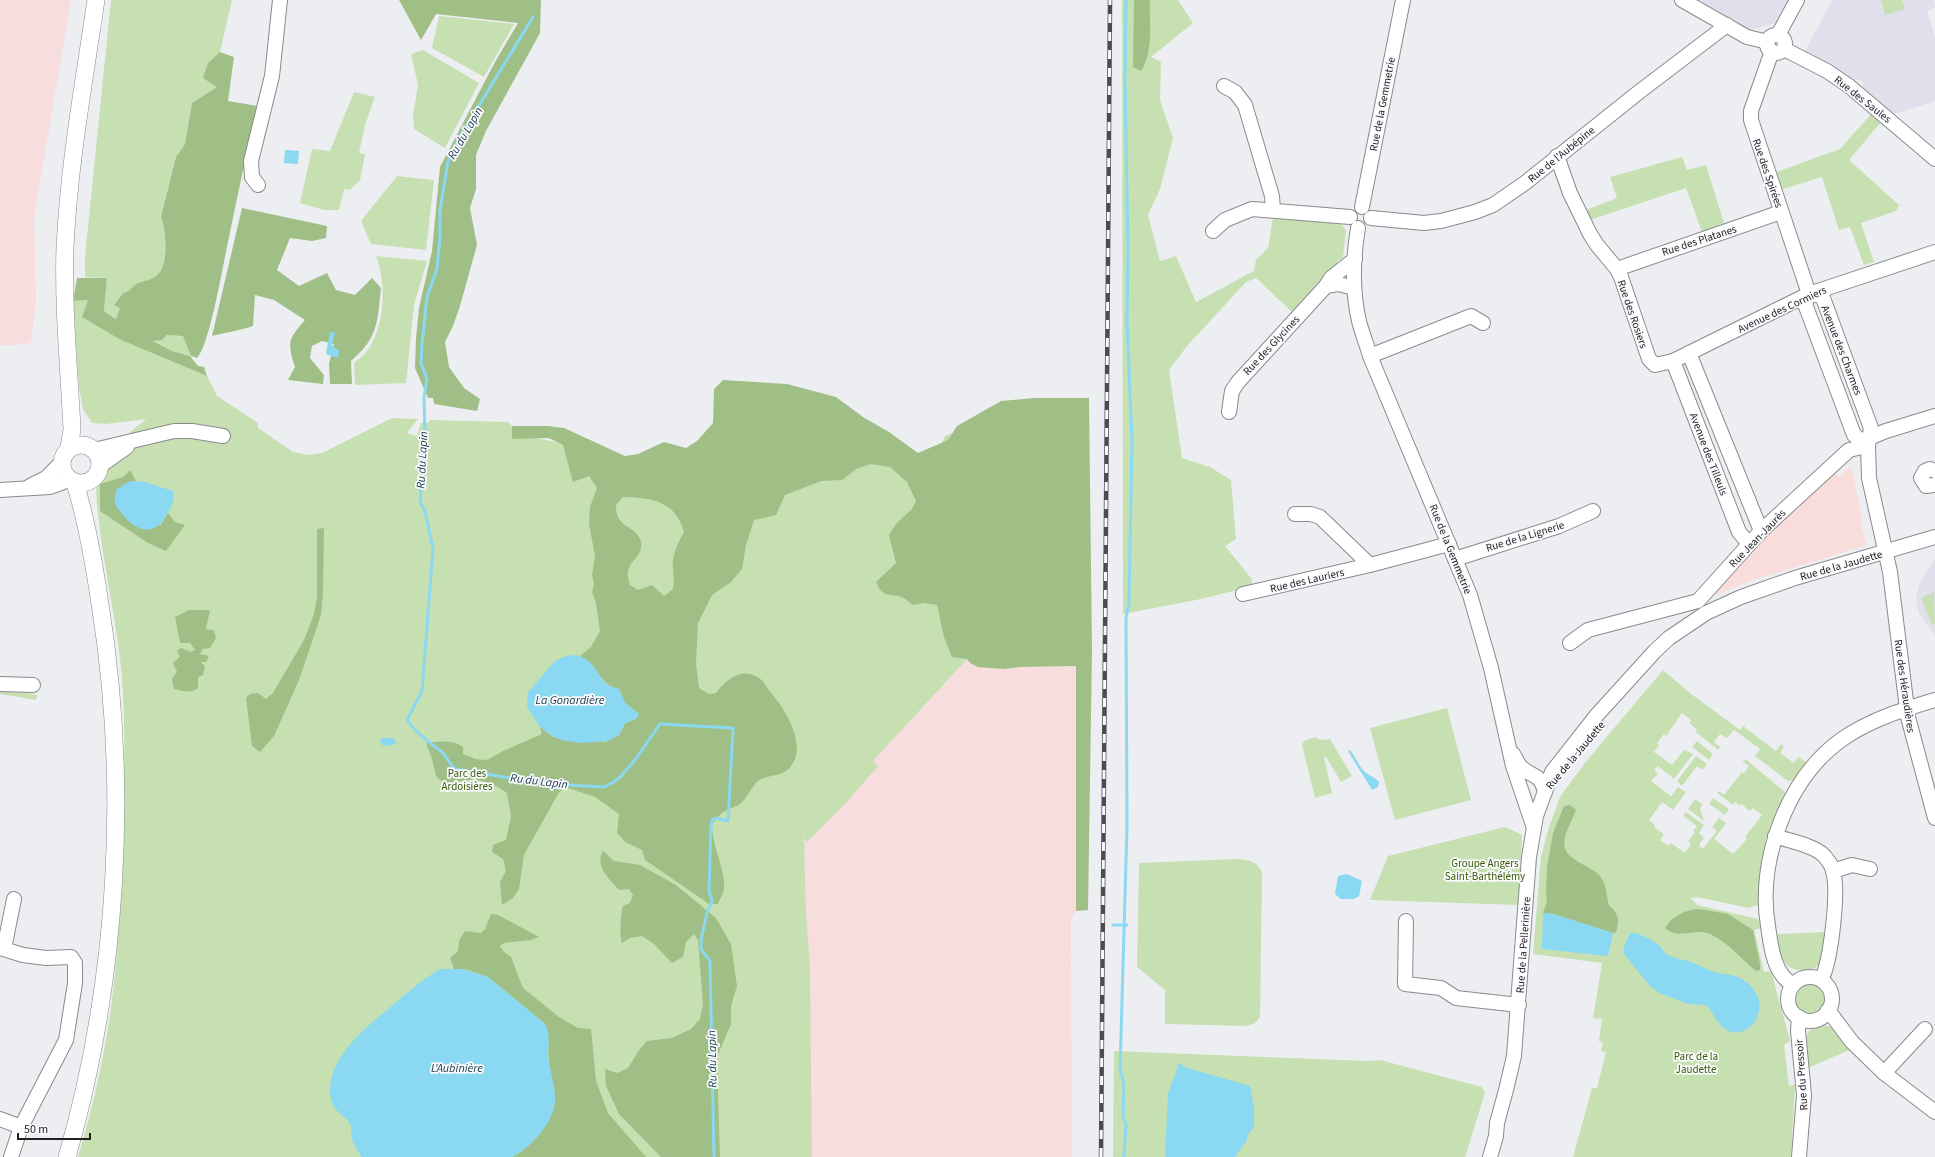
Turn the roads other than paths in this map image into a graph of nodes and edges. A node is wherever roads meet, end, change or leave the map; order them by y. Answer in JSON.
{"nodes":[{"id":1,"x":96,"y":0,"type":"edge"},
{"id":2,"x":280,"y":0,"type":"edge"},
{"id":3,"x":1403,"y":0,"type":"edge"},
{"id":4,"x":1682,"y":0,"type":"edge"},
{"id":5,"x":1797,"y":0,"type":"edge"},
{"id":6,"x":1727,"y":25,"type":"junction"},
{"id":7,"x":1775,"y":44,"type":"junction"},
{"id":8,"x":1224,"y":86,"type":"dead end"},
{"id":9,"x":1557,"y":156,"type":"junction"},
{"id":10,"x":1935,"y":159,"type":"edge"},
{"id":11,"x":258,"y":185,"type":"dead end"},
{"id":12,"x":1274,"y":210,"type":"junction"},
{"id":13,"x":1781,"y":212,"type":"junction"},
{"id":14,"x":1366,"y":213,"type":"junction"},
{"id":15,"x":1350,"y":217,"type":"junction"},
{"id":16,"x":1358,"y":228,"type":"junction"},
{"id":17,"x":1214,"y":231,"type":"dead end"},
{"id":18,"x":1935,"y":252,"type":"edge"},
{"id":19,"x":1355,"y":260,"type":"junction"},
{"id":20,"x":1617,"y":269,"type":"junction"},
{"id":21,"x":1326,"y":286,"type":"junction"},
{"id":22,"x":1354,"y":288,"type":"junction"},
{"id":23,"x":1809,"y":294,"type":"junction"},
{"id":24,"x":1483,"y":323,"type":"dead end"},
{"id":25,"x":1689,"y":353,"type":"junction"},
{"id":26,"x":1370,"y":356,"type":"junction"},
{"id":27,"x":1673,"y":361,"type":"junction"},
{"id":28,"x":1655,"y":365,"type":"joint"},
{"id":29,"x":70,"y":393,"type":"junction"},
{"id":30,"x":1229,"y":412,"type":"dead end"},
{"id":31,"x":1935,"y":416,"type":"edge"},
{"id":32,"x":223,"y":436,"type":"dead end"},
{"id":33,"x":138,"y":440,"type":"junction"},
{"id":34,"x":1861,"y":441,"type":"junction"},
{"id":35,"x":90,"y":448,"type":"junction"},
{"id":36,"x":65,"y":456,"type":"junction"},
{"id":37,"x":100,"y":466,"type":"junction"},
{"id":38,"x":1935,"y":471,"type":"edge"},
{"id":39,"x":79,"y":481,"type":"junction"},
{"id":40,"x":1935,"y":485,"type":"edge"},
{"id":41,"x":24,"y":488,"type":"junction"},
{"id":42,"x":0,"y":490,"type":"edge"},
{"id":43,"x":1593,"y":511,"type":"dead end"},
{"id":44,"x":1295,"y":514,"type":"dead end"},
{"id":45,"x":1761,"y":532,"type":"junction"},
{"id":46,"x":1935,"y":537,"type":"edge"},
{"id":47,"x":1449,"y":544,"type":"junction"},
{"id":48,"x":1749,"y":544,"type":"junction"},
{"id":49,"x":1885,"y":552,"type":"junction"},
{"id":50,"x":1455,"y":559,"type":"junction"},
{"id":51,"x":1370,"y":565,"type":"junction"},
{"id":52,"x":1243,"y":594,"type":"dead end"},
{"id":53,"x":1726,"y":604,"type":"junction"},
{"id":54,"x":1570,"y":643,"type":"dead end"},
{"id":55,"x":0,"y":684,"type":"edge"},
{"id":56,"x":33,"y":685,"type":"dead end"},
{"id":57,"x":1935,"y":700,"type":"edge"},
{"id":58,"x":1907,"y":709,"type":"junction"},
{"id":59,"x":1511,"y":750,"type":"junction"},
{"id":60,"x":1552,"y":772,"type":"junction"},
{"id":61,"x":1536,"y":776,"type":"junction"},
{"id":62,"x":1519,"y":783,"type":"junction"},
{"id":63,"x":1545,"y":792,"type":"junction"},
{"id":64,"x":1935,"y":818,"type":"edge"},
{"id":65,"x":1534,"y":828,"type":"junction"},
{"id":66,"x":1775,"y":836,"type":"junction"},
{"id":67,"x":1870,"y":869,"type":"dead end"},
{"id":68,"x":1833,"y":871,"type":"junction"},
{"id":69,"x":14,"y":898,"type":"dead end"},
{"id":70,"x":1406,"y":921,"type":"dead end"},
{"id":71,"x":2,"y":949,"type":"edge"},
{"id":72,"x":1821,"y":980,"type":"junction"},
{"id":73,"x":1793,"y":985,"type":"junction"},
{"id":74,"x":1519,"y":1005,"type":"junction"},
{"id":75,"x":1828,"y":1010,"type":"junction"},
{"id":76,"x":1799,"y":1018,"type":"junction"},
{"id":77,"x":1925,"y":1029,"type":"dead end"},
{"id":78,"x":1884,"y":1073,"type":"junction"},
{"id":79,"x":1935,"y":1112,"type":"edge"},
{"id":80,"x":0,"y":1119,"type":"edge"},
{"id":81,"x":1497,"y":1123,"type":"junction"},
{"id":82,"x":21,"y":1127,"type":"junction"},
{"id":83,"x":11,"y":1157,"type":"edge"},
{"id":84,"x":67,"y":1157,"type":"edge"},
{"id":85,"x":1483,"y":1157,"type":"edge"},
{"id":86,"x":1490,"y":1157,"type":"edge"},
{"id":87,"x":1799,"y":1157,"type":"edge"}],
"edges":[{"from":1,"to":29,"type":"main road"},
{"from":2,"to":11,"type":"street"},
{"from":3,"to":14,"type":"street","name":"Rue de la Gemmetrie"},
{"from":4,"to":6,"type":"street","name":"Rue des Saules"},
{"from":5,"to":7,"type":"street","name":"Rue des Spirées"},
{"from":6,"to":7,"type":"street","name":"Rue des Saules"},
{"from":6,"to":9,"type":"street","name":"Rue de l’Aubépine"},
{"from":7,"to":10,"type":"street","name":"Rue des Saules"},
{"from":7,"to":13,"type":"street","name":"Rue des Spirées"},
{"from":8,"to":12,"type":"street"},
{"from":9,"to":14,"type":"street","name":"Rue de l’Aubépine"},
{"from":9,"to":20,"type":"street","name":"Rue des Rosiers"},
{"from":12,"to":15,"type":"street"},
{"from":12,"to":17,"type":"street"},
{"from":13,"to":20,"type":"street","name":"Rue des Platanes"},
{"from":13,"to":23,"type":"street","name":"Rue des Spirées"},
{"from":14,"to":15,"type":"street"},
{"from":14,"to":16,"type":"street"},
{"from":15,"to":16,"type":"street"},
{"from":16,"to":19,"type":"street","name":"Rue de la Gemmetrie"},
{"from":18,"to":23,"type":"street","name":"Avenue des Cormiers"},
{"from":19,"to":21,"type":"street","name":"Rue des Glycines"},
{"from":19,"to":22,"type":"street","name":"Rue de la Gemmetrie"},
{"from":20,"to":28,"type":"street","name":"Rue des Rosiers"},
{"from":21,"to":22,"type":"street"},
{"from":21,"to":30,"type":"street","name":"Rue des Glycines"},
{"from":22,"to":26,"type":"street","name":"Rue de la Gemmetrie"},
{"from":23,"to":25,"type":"street","name":"Avenue des Cormiers"},
{"from":23,"to":34,"type":"street","name":"Avenue des Charmes"},
{"from":24,"to":26,"type":"street"},
{"from":25,"to":27,"type":"street","name":"Avenue des Cormiers"},
{"from":25,"to":45,"type":"street","name":"Avenue des Tilleuls"},
{"from":26,"to":47,"type":"street","name":"Rue de la Gemmetrie"},
{"from":27,"to":28,"type":"street","name":"Avenue des Cormiers"},
{"from":27,"to":48,"type":"street","name":"Avenue des Tilleuls"},
{"from":29,"to":35,"type":"main road"},
{"from":29,"to":36,"type":"main road"},
{"from":31,"to":34,"type":"street","name":"Rue Jean-Jaurès"},
{"from":32,"to":33,"type":"street"},
{"from":33,"to":35,"type":"street"},
{"from":33,"to":37,"type":"street"},
{"from":34,"to":45,"type":"street","name":"Rue Jean-Jaurès"},
{"from":34,"to":49,"type":"street"},
{"from":35,"to":36,"type":"main road"},
{"from":35,"to":37,"type":"main road"},
{"from":36,"to":39,"type":"main road"},
{"from":36,"to":41,"type":"street"},
{"from":37,"to":39,"type":"main road"},
{"from":38,"to":40,"type":"street"},
{"from":39,"to":41,"type":"street"},
{"from":39,"to":84,"type":"main road"},
{"from":41,"to":42,"type":"street"},
{"from":43,"to":50,"type":"street","name":"Rue de la Lignerie"},
{"from":44,"to":51,"type":"street"},
{"from":45,"to":48,"type":"street","name":"Rue Jean-Jaurès"},
{"from":46,"to":49,"type":"street","name":"Rue de la Jaudette"},
{"from":47,"to":50,"type":"street","name":"Rue de la Gemmetrie"},
{"from":47,"to":51,"type":"street","name":"Rue des Lauriers"},
{"from":48,"to":54,"type":"street","name":"Rue Jean-Jaurès"},
{"from":49,"to":53,"type":"street","name":"Rue de la Jaudette"},
{"from":49,"to":58,"type":"street","name":"Rue des Héraudières"},
{"from":50,"to":59,"type":"street","name":"Rue de la Gemmetrie"},
{"from":51,"to":52,"type":"street","name":"Rue des Lauriers"},
{"from":53,"to":60,"type":"street","name":"Rue de la Jaudette"},
{"from":53,"to":63,"type":"street","name":"Rue de la Jaudette"},
{"from":55,"to":56,"type":"street"},
{"from":57,"to":58,"type":"street"},
{"from":58,"to":64,"type":"street","name":"Rue des Héraudières"},
{"from":58,"to":66,"type":"street"},
{"from":59,"to":61,"type":"street","name":"Rue de la Gemmetrie"},
{"from":59,"to":62,"type":"street","name":"Rue de la Gemmetrie"},
{"from":60,"to":61,"type":"street"},
{"from":60,"to":63,"type":"street","name":"Rue de la Jaudette"},
{"from":61,"to":63,"type":"street","name":"Rue de la Gemmetrie"},
{"from":62,"to":63,"type":"street"},
{"from":62,"to":65,"type":"street","name":"Rue de la Gemmetrie"},
{"from":63,"to":65,"type":"street","name":"Rue de la Pellerinière"},
{"from":65,"to":74,"type":"street","name":"Rue de la Pellerinière"},
{"from":66,"to":68,"type":"street"},
{"from":66,"to":73,"type":"street"},
{"from":67,"to":68,"type":"street"},
{"from":68,"to":72,"type":"street"},
{"from":69,"to":71,"type":"street"},
{"from":70,"to":74,"type":"street","name":"Rue de la Pellerinière"},
{"from":71,"to":82,"type":"street"},
{"from":72,"to":73,"type":"street"},
{"from":72,"to":75,"type":"street"},
{"from":73,"to":76,"type":"street"},
{"from":74,"to":81,"type":"street","name":"Rue de la Pellerinière"},
{"from":75,"to":76,"type":"street"},
{"from":75,"to":78,"type":"street"},
{"from":76,"to":87,"type":"street","name":"Rue du Pressoir"},
{"from":77,"to":78,"type":"street"},
{"from":78,"to":79,"type":"street"},
{"from":80,"to":82,"type":"street"},
{"from":81,"to":85,"type":"street","name":"Rue de la Pellerinière"},
{"from":81,"to":86,"type":"street","name":"Rue de la Pellerinière"},
{"from":82,"to":83,"type":"street"}]}
